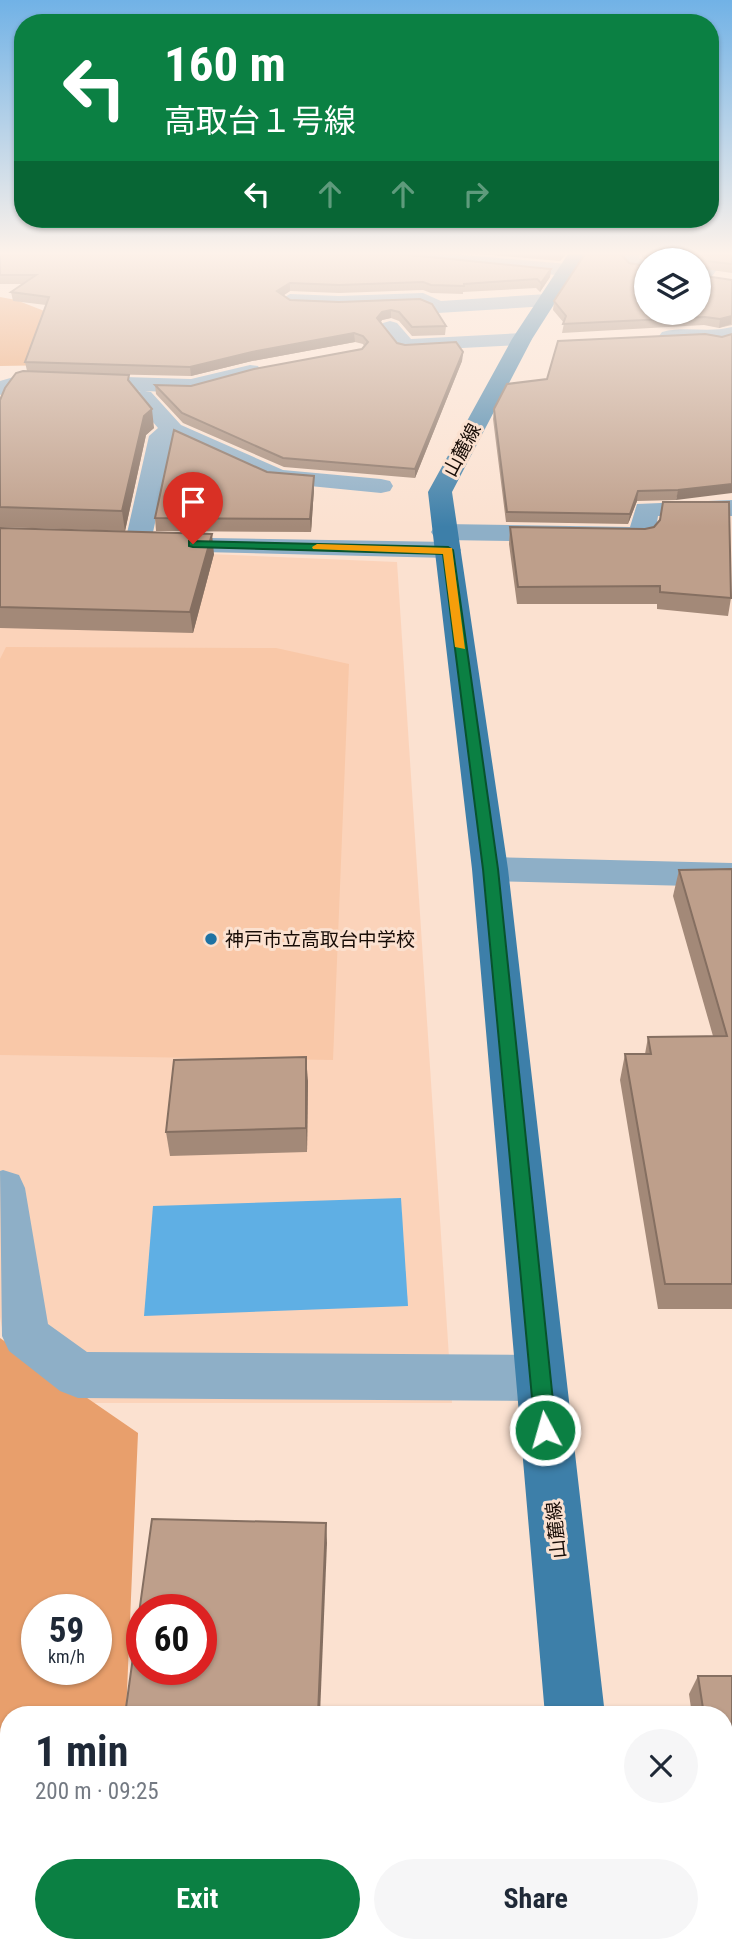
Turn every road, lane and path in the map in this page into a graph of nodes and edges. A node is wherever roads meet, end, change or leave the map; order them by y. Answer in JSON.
{"nodes":[{"id":1,"x":519,"y":345,"type":"edge"},
{"id":2,"x":266,"y":368,"type":"edge"},
{"id":3,"x":0,"y":390,"type":"edge"},
{"id":4,"x":143,"y":397,"type":"edge"},
{"id":5,"x":173,"y":430,"type":"junction"},
{"id":6,"x":381,"y":486,"type":"dead end"},
{"id":7,"x":732,"y":508,"type":"edge"},
{"id":8,"x":111,"y":541,"type":"edge"},
{"id":9,"x":446,"y":541,"type":"junction"},
{"id":10,"x":138,"y":542,"type":"junction"},
{"id":11,"x":490,"y":869,"type":"junction"},
{"id":12,"x":732,"y":876,"type":"edge"},
{"id":13,"x":3,"y":1188,"type":"dead end"},
{"id":14,"x":540,"y":1378,"type":"junction"},
{"id":15,"x":574,"y":1706,"type":"edge"}],
"edges":[{"from":1,"to":9,"type":"main road","name":"山麓線"},
{"from":2,"to":3,"type":"street"},
{"from":4,"to":5,"type":"street"},
{"from":5,"to":6,"type":"street"},
{"from":5,"to":10,"type":"street"},
{"from":7,"to":9,"type":"street"},
{"from":8,"to":10,"type":"street"},
{"from":9,"to":10,"type":"street"},
{"from":9,"to":11,"type":"main road","name":"山麓線"},
{"from":11,"to":12,"type":"street"},
{"from":11,"to":14,"type":"main road","name":"山麓線"},
{"from":13,"to":14,"type":"street"},
{"from":14,"to":15,"type":"main road","name":"山麓線"}]}
